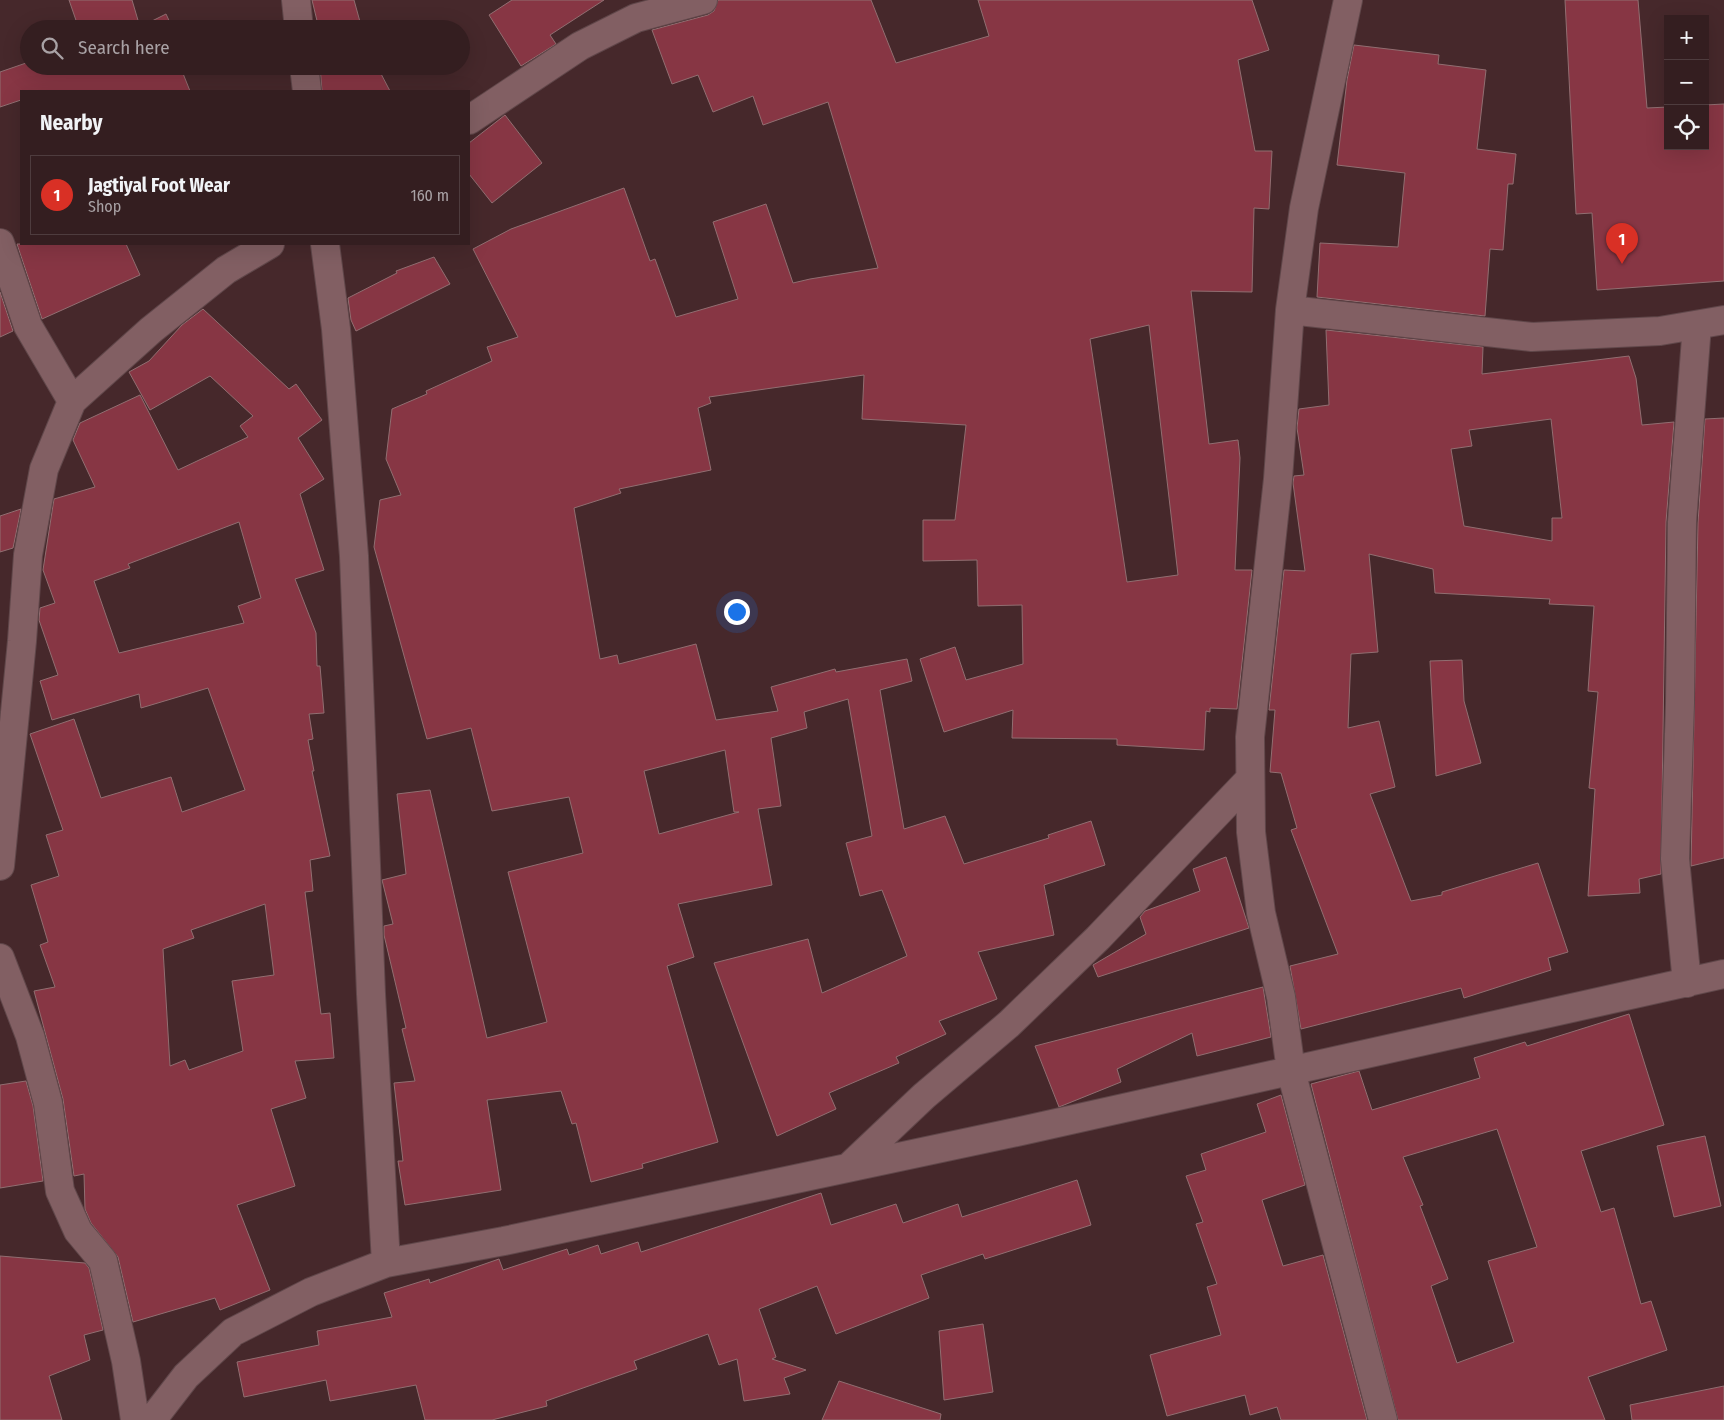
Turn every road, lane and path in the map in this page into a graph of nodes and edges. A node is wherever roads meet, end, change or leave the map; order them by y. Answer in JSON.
{"nodes":[{"id":1,"x":296,"y":0,"type":"edge"},
{"id":2,"x":702,"y":0,"type":"edge"},
{"id":3,"x":1348,"y":0,"type":"edge"},
{"id":4,"x":298,"y":20,"type":"edge"},
{"id":5,"x":305,"y":75,"type":"edge"},
{"id":6,"x":307,"y":90,"type":"edge"},
{"id":7,"x":470,"y":119,"type":"edge"},
{"id":8,"x":0,"y":243,"type":"edge"},
{"id":9,"x":268,"y":245,"type":"edge"},
{"id":10,"x":325,"y":245,"type":"edge"},
{"id":11,"x":1290,"y":310,"type":"junction"},
{"id":12,"x":1724,"y":320,"type":"edge"},
{"id":13,"x":1697,"y":325,"type":"junction"},
{"id":14,"x":72,"y":401,"type":"junction"},
{"id":15,"x":1250,"y":780,"type":"junction"},
{"id":16,"x":0,"y":866,"type":"edge"},
{"id":17,"x":0,"y":958,"type":"edge"},
{"id":18,"x":1724,"y":974,"type":"edge"},
{"id":19,"x":1687,"y":983,"type":"junction"},
{"id":20,"x":1291,"y":1071,"type":"junction"},
{"id":21,"x":849,"y":1167,"type":"junction"},
{"id":22,"x":386,"y":1263,"type":"junction"},
{"id":23,"x":135,"y":1420,"type":"edge"},
{"id":24,"x":152,"y":1420,"type":"edge"},
{"id":25,"x":1383,"y":1420,"type":"edge"}],
"edges":[{"from":1,"to":4,"type":"street"},
{"from":2,"to":7,"type":"street"},
{"from":3,"to":11,"type":"street"},
{"from":5,"to":6,"type":"street"},
{"from":8,"to":14,"type":"street"},
{"from":9,"to":14,"type":"street"},
{"from":10,"to":22,"type":"street"},
{"from":11,"to":13,"type":"street"},
{"from":11,"to":15,"type":"street"},
{"from":12,"to":13,"type":"street"},
{"from":13,"to":19,"type":"street"},
{"from":14,"to":16,"type":"street"},
{"from":15,"to":20,"type":"street"},
{"from":15,"to":21,"type":"street"},
{"from":17,"to":23,"type":"street"},
{"from":18,"to":19,"type":"street"},
{"from":19,"to":20,"type":"street"},
{"from":20,"to":21,"type":"street"},
{"from":20,"to":25,"type":"street"},
{"from":21,"to":22,"type":"street"},
{"from":22,"to":24,"type":"street"}]}
